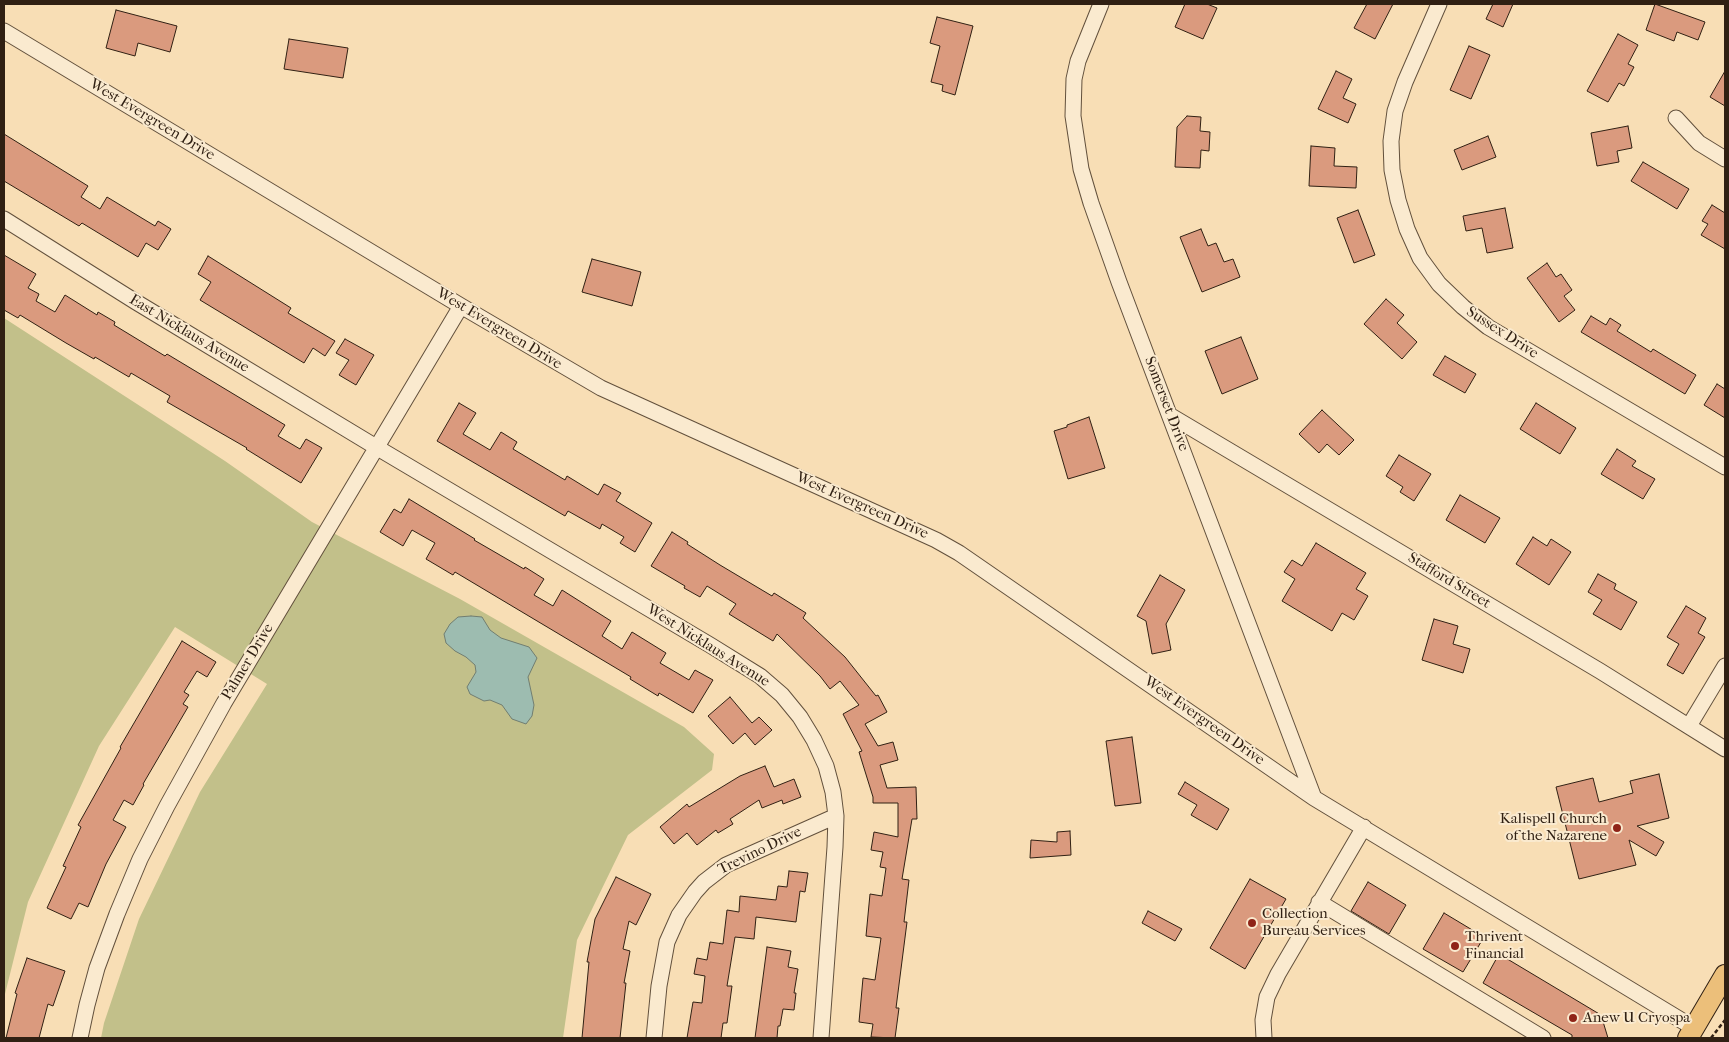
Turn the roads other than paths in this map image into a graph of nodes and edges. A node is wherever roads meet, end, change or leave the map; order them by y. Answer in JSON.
{"nodes":[{"id":1,"x":1101,"y":4,"type":"edge"},
{"id":2,"x":1439,"y":4,"type":"edge"},
{"id":3,"x":4,"y":30,"type":"edge"},
{"id":4,"x":1676,"y":118,"type":"dead end"},
{"id":5,"x":1725,"y":160,"type":"edge"},
{"id":6,"x":4,"y":220,"type":"edge"},
{"id":7,"x":461,"y":306,"type":"junction"},
{"id":8,"x":1170,"y":416,"type":"junction"},
{"id":9,"x":376,"y":447,"type":"junction"},
{"id":10,"x":1725,"y":467,"type":"edge"},
{"id":11,"x":1725,"y":666,"type":"edge"},
{"id":12,"x":1689,"y":726,"type":"junction"},
{"id":13,"x":1725,"y":748,"type":"edge"},
{"id":14,"x":1314,"y":798,"type":"junction"},
{"id":15,"x":836,"y":816,"type":"junction"},
{"id":16,"x":1364,"y":827,"type":"junction"},
{"id":17,"x":1319,"y":902,"type":"junction"},
{"id":18,"x":1725,"y":976,"type":"edge"},
{"id":19,"x":1698,"y":1035,"type":"edge"},
{"id":20,"x":80,"y":1038,"type":"edge"},
{"id":21,"x":654,"y":1038,"type":"edge"},
{"id":22,"x":821,"y":1038,"type":"edge"},
{"id":23,"x":1264,"y":1038,"type":"edge"},
{"id":24,"x":1543,"y":1038,"type":"edge"}],
"edges":[{"from":1,"to":8,"type":"street","name":"Somerset Drive"},
{"from":2,"to":10,"type":"street","name":"Sussex Drive"},
{"from":3,"to":7,"type":"street","name":"West Evergreen Drive"},
{"from":4,"to":5,"type":"street"},
{"from":6,"to":9,"type":"street","name":"East Nicklaus Avenue"},
{"from":7,"to":9,"type":"street","name":"Palmer Drive"},
{"from":7,"to":14,"type":"street","name":"West Evergreen Drive"},
{"from":8,"to":12,"type":"street","name":"Stafford Street"},
{"from":8,"to":14,"type":"street","name":"Somerset Drive"},
{"from":9,"to":15,"type":"street","name":"West Nicklaus Avenue"},
{"from":9,"to":20,"type":"street","name":"Palmer Drive"},
{"from":11,"to":12,"type":"street"},
{"from":12,"to":13,"type":"street","name":"Stafford Street"},
{"from":14,"to":16,"type":"street","name":"West Evergreen Drive"},
{"from":15,"to":21,"type":"street","name":"Trevino Drive"},
{"from":15,"to":22,"type":"street","name":"West Nicklaus Avenue"},
{"from":16,"to":17,"type":"street"},
{"from":16,"to":19,"type":"street","name":"West Evergreen Drive"},
{"from":17,"to":23,"type":"street"},
{"from":17,"to":24,"type":"street"},
{"from":18,"to":19,"type":"main road"}]}
